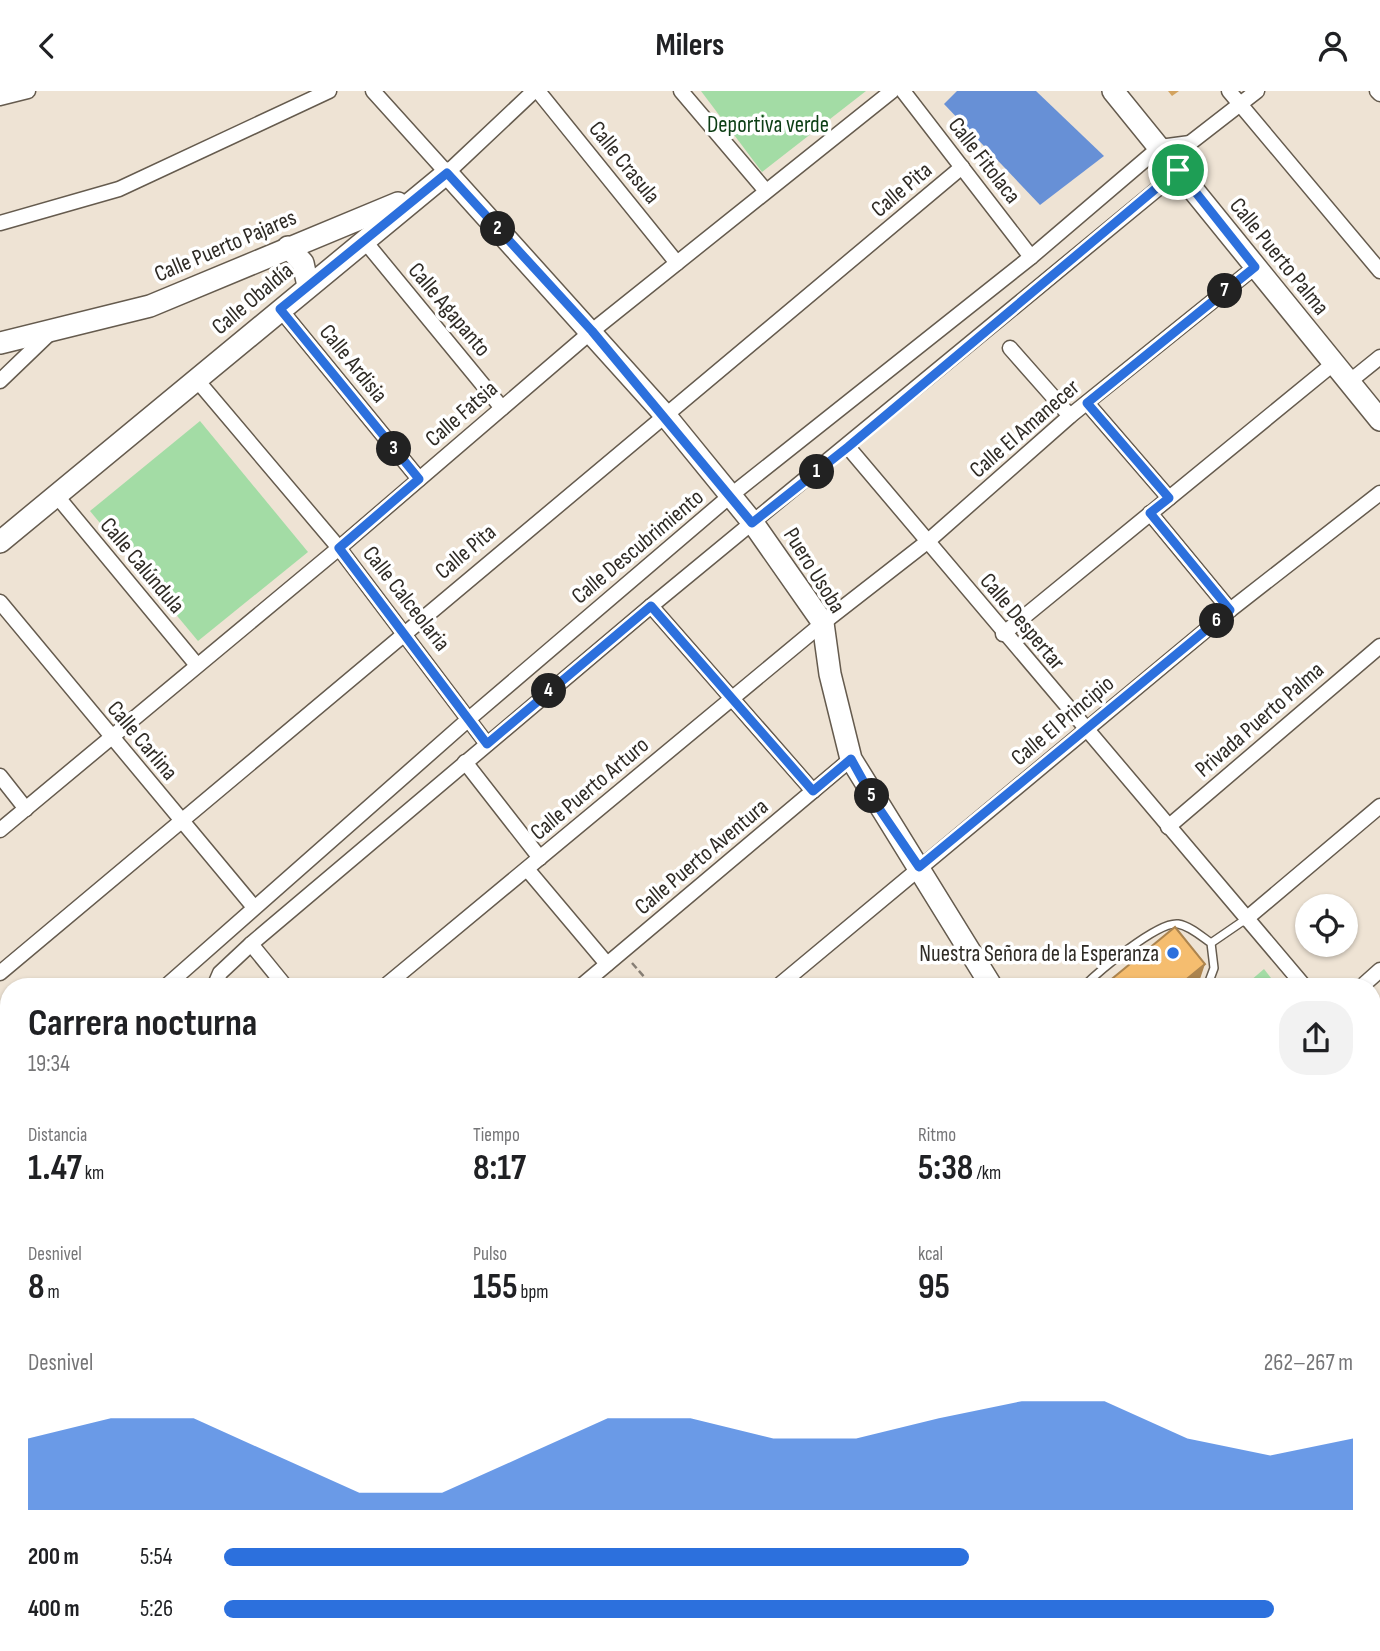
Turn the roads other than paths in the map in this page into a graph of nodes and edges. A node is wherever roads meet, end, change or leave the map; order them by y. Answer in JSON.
{"nodes":[{"id":1,"x":329,"y":91,"type":"edge"},
{"id":2,"x":373,"y":91,"type":"edge"},
{"id":3,"x":536,"y":91,"type":"edge"},
{"id":4,"x":681,"y":91,"type":"edge"},
{"id":5,"x":892,"y":91,"type":"edge"},
{"id":6,"x":903,"y":91,"type":"edge"},
{"id":7,"x":1113,"y":91,"type":"edge"},
{"id":8,"x":1229,"y":91,"type":"edge"},
{"id":9,"x":1257,"y":91,"type":"edge"},
{"id":10,"x":1240,"y":104,"type":"junction"},
{"id":11,"x":1190,"y":143,"type":"junction"},
{"id":12,"x":1160,"y":147,"type":"junction"},
{"id":13,"x":962,"y":167,"type":"junction"},
{"id":14,"x":1178,"y":170,"type":"junction"},
{"id":15,"x":447,"y":173,"type":"junction"},
{"id":16,"x":766,"y":191,"type":"junction"},
{"id":17,"x":416,"y":195,"type":"junction"},
{"id":18,"x":0,"y":223,"type":"edge"},
{"id":19,"x":363,"y":239,"type":"junction"},
{"id":20,"x":288,"y":247,"type":"junction"},
{"id":21,"x":1031,"y":257,"type":"junction"},
{"id":22,"x":677,"y":263,"type":"junction"},
{"id":23,"x":1255,"y":267,"type":"junction"},
{"id":24,"x":1380,"y":271,"type":"edge"},
{"id":25,"x":308,"y":286,"type":"junction"},
{"id":26,"x":280,"y":309,"type":"junction"},
{"id":27,"x":592,"y":331,"type":"junction"},
{"id":28,"x":51,"y":332,"type":"junction"},
{"id":29,"x":0,"y":343,"type":"edge"},
{"id":30,"x":1010,"y":348,"type":"dead end"},
{"id":31,"x":1380,"y":357,"type":"edge"},
{"id":32,"x":1333,"y":364,"type":"junction"},
{"id":33,"x":196,"y":379,"type":"junction"},
{"id":34,"x":0,"y":381,"type":"edge"},
{"id":35,"x":1349,"y":382,"type":"junction"},
{"id":36,"x":1087,"y":403,"type":"junction"},
{"id":37,"x":502,"y":408,"type":"junction"},
{"id":38,"x":665,"y":415,"type":"junction"},
{"id":39,"x":1070,"y":417,"type":"junction"},
{"id":40,"x":1380,"y":420,"type":"edge"},
{"id":41,"x":848,"y":447,"type":"junction"},
{"id":42,"x":419,"y":479,"type":"junction"},
{"id":43,"x":1380,"y":493,"type":"edge"},
{"id":44,"x":56,"y":495,"type":"junction"},
{"id":45,"x":730,"y":496,"type":"junction"},
{"id":46,"x":1169,"y":498,"type":"junction"},
{"id":47,"x":1150,"y":513,"type":"junction"},
{"id":48,"x":752,"y":523,"type":"junction"},
{"id":49,"x":0,"y":542,"type":"edge"},
{"id":50,"x":927,"y":542,"type":"junction"},
{"id":51,"x":339,"y":548,"type":"junction"},
{"id":52,"x":0,"y":602,"type":"edge"},
{"id":53,"x":651,"y":606,"type":"junction"},
{"id":54,"x":1230,"y":610,"type":"junction"},
{"id":55,"x":822,"y":623,"type":"junction"},
{"id":56,"x":404,"y":631,"type":"junction"},
{"id":57,"x":1003,"y":633,"type":"junction"},
{"id":58,"x":1380,"y":646,"type":"edge"},
{"id":59,"x":196,"y":664,"type":"junction"},
{"id":60,"x":732,"y":699,"type":"junction"},
{"id":61,"x":470,"y":718,"type":"junction"},
{"id":62,"x":1086,"y":731,"type":"junction"},
{"id":63,"x":111,"y":738,"type":"junction"},
{"id":64,"x":487,"y":744,"type":"junction"},
{"id":65,"x":851,"y":759,"type":"junction"},
{"id":66,"x":465,"y":762,"type":"junction"},
{"id":67,"x":0,"y":776,"type":"edge"},
{"id":68,"x":813,"y":791,"type":"junction"},
{"id":69,"x":1380,"y":806,"type":"edge"},
{"id":70,"x":26,"y":809,"type":"junction"},
{"id":71,"x":181,"y":821,"type":"junction"},
{"id":72,"x":1168,"y":827,"type":"junction"},
{"id":73,"x":0,"y":830,"type":"edge"},
{"id":74,"x":540,"y":858,"type":"junction"},
{"id":75,"x":919,"y":867,"type":"junction"},
{"id":76,"x":527,"y":869,"type":"junction"},
{"id":77,"x":254,"y":907,"type":"junction"},
{"id":78,"x":1247,"y":919,"type":"junction"},
{"id":79,"x":1211,"y":943,"type":"junction"},
{"id":80,"x":251,"y":944,"type":"junction"},
{"id":81,"x":607,"y":964,"type":"junction"},
{"id":82,"x":0,"y":973,"type":"edge"},
{"id":83,"x":181,"y":978,"type":"edge"},
{"id":84,"x":217,"y":978,"type":"edge"},
{"id":85,"x":279,"y":978,"type":"edge"},
{"id":86,"x":395,"y":978,"type":"edge"},
{"id":87,"x":591,"y":978,"type":"edge"},
{"id":88,"x":788,"y":978,"type":"edge"},
{"id":89,"x":981,"y":978,"type":"edge"},
{"id":90,"x":1094,"y":978,"type":"edge"},
{"id":91,"x":1210,"y":978,"type":"edge"},
{"id":92,"x":1297,"y":978,"type":"edge"}],
"edges":[{"from":1,"to":18,"type":"street"},
{"from":2,"to":15,"type":"street"},
{"from":3,"to":15,"type":"street","name":"Calle Obaldía"},
{"from":3,"to":22,"type":"street","name":"Calle Crasula"},
{"from":4,"to":16,"type":"street"},
{"from":5,"to":16,"type":"street","name":"Calle Fatsia"},
{"from":6,"to":13,"type":"street","name":"Calle Fitolaca"},
{"from":7,"to":12,"type":"street","name":"Calle Puerto Palma"},
{"from":8,"to":10,"type":"street"},
{"from":9,"to":10,"type":"street"},
{"from":10,"to":11,"type":"street"},
{"from":10,"to":24,"type":"street"},
{"from":11,"to":12,"type":"street"},
{"from":11,"to":14,"type":"street"},
{"from":12,"to":14,"type":"street","name":"Calle Puerto Palma"},
{"from":12,"to":21,"type":"street","name":"Calle Descubrimiento"},
{"from":13,"to":21,"type":"street","name":"Calle Fitolaca"},
{"from":13,"to":38,"type":"street","name":"Calle Pita"},
{"from":14,"to":23,"type":"street","name":"Calle Puerto Palma"},
{"from":14,"to":41,"type":"street"},
{"from":15,"to":17,"type":"street","name":"Calle Obaldía"},
{"from":15,"to":27,"type":"street","name":"Puero Usoba"},
{"from":16,"to":22,"type":"street","name":"Calle Fatsia"},
{"from":17,"to":19,"type":"street","name":"Calle Obaldía"},
{"from":17,"to":20,"type":"street","name":"Calle Puerto Pajares"},
{"from":19,"to":25,"type":"street","name":"Calle Obaldía"},
{"from":19,"to":37,"type":"street","name":"Calle Agapanto"},
{"from":20,"to":25,"type":"street"},
{"from":20,"to":28,"type":"street","name":"Calle Puerto Pajares"},
{"from":21,"to":45,"type":"street","name":"Calle Descubrimiento"},
{"from":22,"to":27,"type":"street","name":"Calle Fatsia"},
{"from":23,"to":32,"type":"street","name":"Calle Puerto Palma"},
{"from":23,"to":36,"type":"street","name":"Calle El Amanecer"},
{"from":25,"to":26,"type":"street","name":"Calle Obaldía"},
{"from":26,"to":33,"type":"street","name":"Calle Obaldía"},
{"from":26,"to":42,"type":"street","name":"Calle Ardisia"},
{"from":27,"to":37,"type":"street","name":"Calle Fatsia"},
{"from":27,"to":38,"type":"street","name":"Puero Usoba"},
{"from":28,"to":29,"type":"street","name":"Calle Puerto Pajares"},
{"from":28,"to":34,"type":"street","name":"Calle Puerto Pajares"},
{"from":30,"to":39,"type":"street"},
{"from":31,"to":35,"type":"street"},
{"from":32,"to":35,"type":"street","name":"Calle Puerto Palma"},
{"from":32,"to":46,"type":"street"},
{"from":33,"to":44,"type":"street","name":"Calle Obaldía"},
{"from":33,"to":51,"type":"street","name":"Calle Calceolaria"},
{"from":35,"to":40,"type":"street","name":"Calle Puerto Palma"},
{"from":36,"to":39,"type":"street","name":"Calle El Amanecer"},
{"from":36,"to":46,"type":"street"},
{"from":37,"to":42,"type":"street","name":"Calle Fatsia"},
{"from":38,"to":45,"type":"street","name":"Puero Usoba"},
{"from":38,"to":56,"type":"street","name":"Calle Pita"},
{"from":39,"to":50,"type":"street","name":"Calle El Amanecer"},
{"from":41,"to":48,"type":"street"},
{"from":41,"to":50,"type":"street","name":"Calle Despertar"},
{"from":42,"to":51,"type":"street","name":"Calle Fatsia"},
{"from":43,"to":54,"type":"street","name":"Calle El Principio"},
{"from":44,"to":49,"type":"street","name":"Calle Obaldía"},
{"from":44,"to":59,"type":"street","name":"Calle Calúndula"},
{"from":45,"to":48,"type":"street","name":"Puero Usoba"},
{"from":45,"to":61,"type":"street","name":"Calle Descubrimiento"},
{"from":46,"to":47,"type":"street"},
{"from":47,"to":54,"type":"street"},
{"from":47,"to":57,"type":"street"},
{"from":48,"to":53,"type":"street"},
{"from":48,"to":55,"type":"street","name":"Puero Usoba"},
{"from":50,"to":55,"type":"street","name":"Calle El Amanecer"},
{"from":50,"to":57,"type":"street","name":"Calle Despertar"},
{"from":51,"to":56,"type":"street","name":"Calle Calceolaria"},
{"from":51,"to":59,"type":"street","name":"Calle Fatsia"},
{"from":52,"to":63,"type":"street","name":"Calle Carlina"},
{"from":53,"to":60,"type":"street"},
{"from":53,"to":64,"type":"street"},
{"from":54,"to":62,"type":"street","name":"Calle El Principio"},
{"from":55,"to":60,"type":"street","name":"Calle Puerto Arturo"},
{"from":55,"to":65,"type":"street","name":"Puero Usoba"},
{"from":56,"to":61,"type":"street","name":"Calle Calceolaria"},
{"from":56,"to":71,"type":"street","name":"Calle Pita"},
{"from":57,"to":62,"type":"street","name":"Calle Despertar"},
{"from":58,"to":72,"type":"street","name":"Privada Puerto Palma"},
{"from":59,"to":63,"type":"street","name":"Calle Fatsia"},
{"from":60,"to":68,"type":"street"},
{"from":60,"to":74,"type":"street","name":"Calle Puerto Arturo"},
{"from":61,"to":64,"type":"street","name":"Calle Calceolaria"},
{"from":61,"to":77,"type":"street","name":"Calle Descubrimiento"},
{"from":62,"to":72,"type":"street","name":"Calle Despertar"},
{"from":62,"to":75,"type":"street","name":"Calle El Principio"},
{"from":63,"to":70,"type":"street","name":"Calle Fatsia"},
{"from":63,"to":71,"type":"street","name":"Calle Carlina"},
{"from":64,"to":66,"type":"street"},
{"from":65,"to":68,"type":"street","name":"Calle Puerto Aventura"},
{"from":65,"to":75,"type":"street","name":"Puero Usoba"},
{"from":66,"to":74,"type":"street"},
{"from":66,"to":80,"type":"street"},
{"from":67,"to":70,"type":"street"},
{"from":68,"to":81,"type":"street","name":"Calle Puerto Aventura"},
{"from":69,"to":78,"type":"street"},
{"from":70,"to":73,"type":"street","name":"Calle Fatsia"},
{"from":71,"to":77,"type":"street","name":"Calle Carlina"},
{"from":71,"to":82,"type":"street","name":"Calle Pita"},
{"from":72,"to":78,"type":"street","name":"Calle Despertar"},
{"from":74,"to":76,"type":"street","name":"Calle Puerto Arturo"},
{"from":75,"to":88,"type":"street","name":"Calle El Principio"},
{"from":75,"to":89,"type":"street","name":"Puero Usoba"},
{"from":76,"to":81,"type":"street"},
{"from":76,"to":86,"type":"street","name":"Calle Puerto Arturo"},
{"from":77,"to":83,"type":"street","name":"Calle Descubrimiento"},
{"from":78,"to":79,"type":"lane"},
{"from":78,"to":92,"type":"street","name":"Calle Despertar"},
{"from":79,"to":90,"type":"lane"},
{"from":79,"to":91,"type":"lane"},
{"from":80,"to":84,"type":"street"},
{"from":80,"to":85,"type":"street"},
{"from":81,"to":87,"type":"street","name":"Calle Puerto Aventura"}]}
